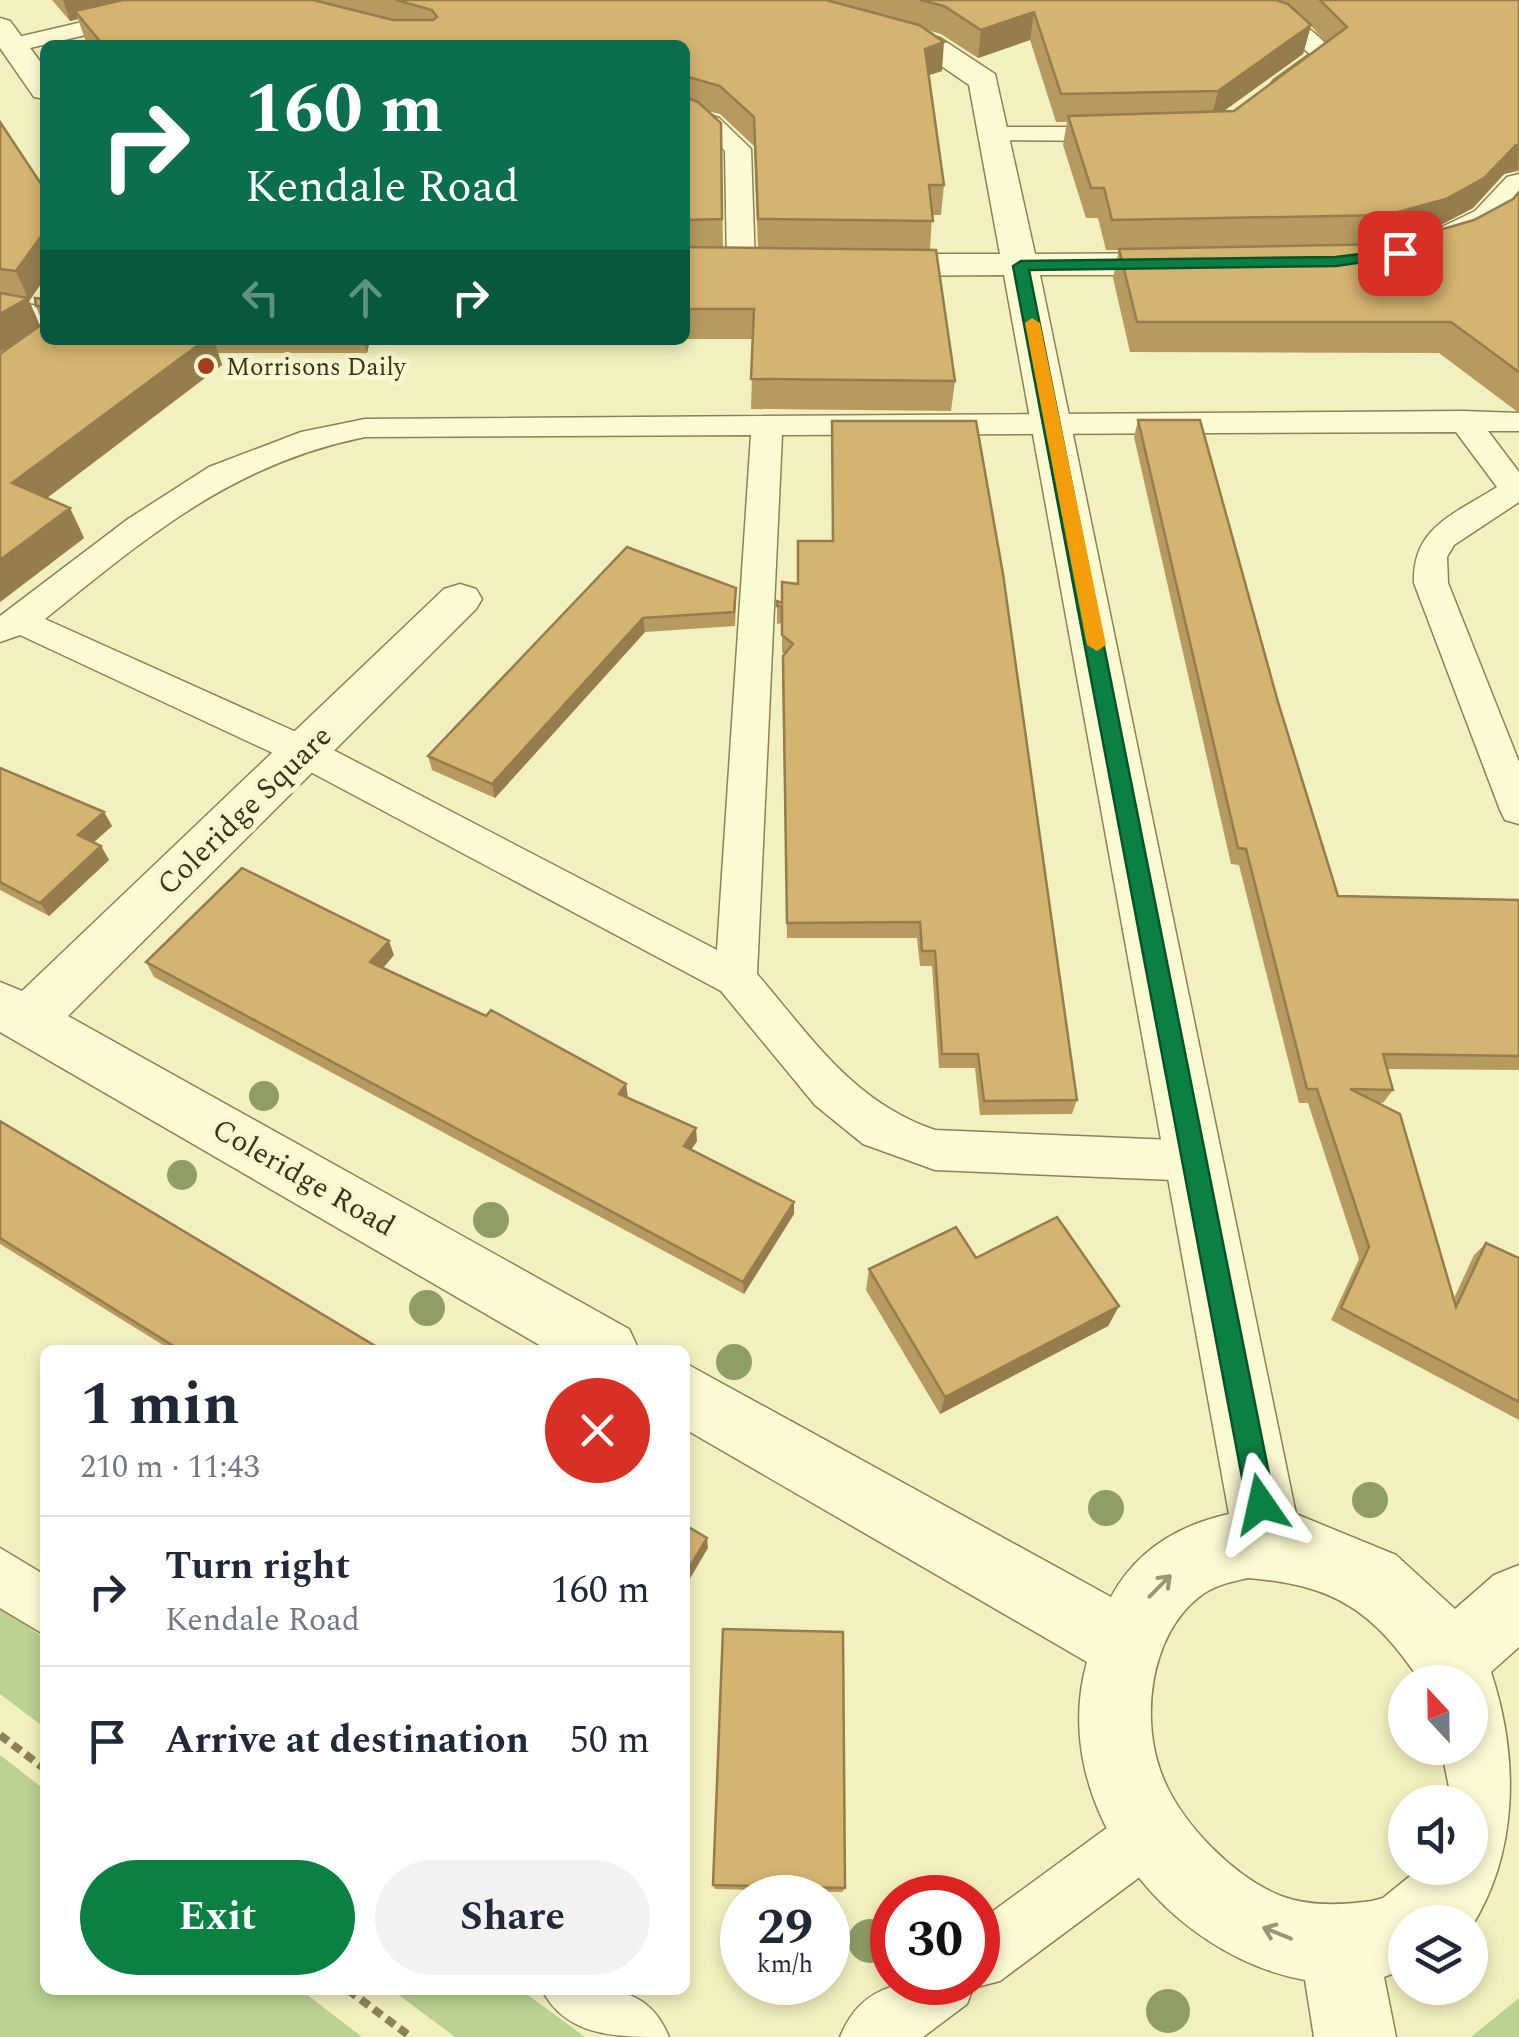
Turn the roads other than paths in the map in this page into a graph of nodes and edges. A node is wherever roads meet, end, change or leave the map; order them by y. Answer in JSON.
{"nodes":[{"id":1,"x":206,"y":0,"type":"edge"},
{"id":2,"x":769,"y":0,"type":"edge"},
{"id":3,"x":1212,"y":0,"type":"edge"},
{"id":4,"x":6,"y":36,"type":"edge"},
{"id":5,"x":40,"y":83,"type":"edge"},
{"id":6,"x":1259,"y":102,"type":"edge"},
{"id":7,"x":690,"y":116,"type":"edge"},
{"id":8,"x":1156,"y":134,"type":"edge"},
{"id":9,"x":997,"y":135,"type":"junction"},
{"id":10,"x":1519,"y":184,"type":"edge"},
{"id":11,"x":1393,"y":255,"type":"edge"},
{"id":12,"x":704,"y":263,"type":"edge"},
{"id":13,"x":1218,"y":263,"type":"edge"},
{"id":14,"x":741,"y":264,"type":"junction"},
{"id":15,"x":781,"y":264,"type":"edge"},
{"id":16,"x":821,"y":264,"type":"edge"},
{"id":17,"x":1021,"y":266,"type":"junction"},
{"id":18,"x":0,"y":309,"type":"edge"},
{"id":19,"x":40,"y":335,"type":"edge"},
{"id":20,"x":1464,"y":420,"type":"junction"},
{"id":21,"x":1053,"y":422,"type":"junction"},
{"id":22,"x":1519,"y":422,"type":"edge"},
{"id":23,"x":767,"y":426,"type":"junction"},
{"id":24,"x":1517,"y":488,"type":"edge"},
{"id":25,"x":460,"y":600,"type":"dead end"},
{"id":26,"x":10,"y":625,"type":"edge"},
{"id":27,"x":304,"y":751,"type":"junction"},
{"id":28,"x":1519,"y":810,"type":"edge"},
{"id":29,"x":736,"y":980,"type":"junction"},
{"id":30,"x":14,"y":1013,"type":"edge"},
{"id":31,"x":1198,"y":1161,"type":"junction"},
{"id":32,"x":599,"y":1345,"type":"edge"},
{"id":33,"x":690,"y":1397,"type":"edge"},
{"id":34,"x":1268,"y":1542,"type":"junction"},
{"id":35,"x":0,"y":1575,"type":"edge"},
{"id":36,"x":1519,"y":1600,"type":"edge"},
{"id":37,"x":40,"y":1604,"type":"edge"},
{"id":38,"x":1123,"y":1643,"type":"junction"},
{"id":39,"x":1447,"y":1665,"type":"edge"},
{"id":40,"x":1473,"y":1665,"type":"edge"},
{"id":41,"x":1151,"y":1832,"type":"junction"},
{"id":42,"x":1454,"y":1885,"type":"edge"},
{"id":43,"x":1438,"y":1905,"type":"edge"},
{"id":44,"x":1372,"y":1936,"type":"edge"},
{"id":45,"x":1000,"y":1943,"type":"edge"},
{"id":46,"x":580,"y":1995,"type":"edge"},
{"id":47,"x":915,"y":2005,"type":"edge"},
{"id":48,"x":638,"y":2037,"type":"edge"},
{"id":49,"x":871,"y":2037,"type":"edge"},
{"id":50,"x":1354,"y":2037,"type":"edge"}],
"edges":[{"from":1,"to":4,"type":"lane"},
{"from":2,"to":9,"type":"street"},
{"from":3,"to":6,"type":"lane"},
{"from":4,"to":5,"type":"street"},
{"from":7,"to":14,"type":"lane"},
{"from":8,"to":9,"type":"lane"},
{"from":9,"to":17,"type":"street"},
{"from":10,"to":11,"type":"street"},
{"from":12,"to":14,"type":"street"},
{"from":13,"to":17,"type":"street"},
{"from":14,"to":15,"type":"street"},
{"from":16,"to":17,"type":"street"},
{"from":17,"to":21,"type":"street"},
{"from":18,"to":19,"type":"lane"},
{"from":20,"to":21,"type":"lane"},
{"from":20,"to":22,"type":"lane"},
{"from":20,"to":24,"type":"lane"},
{"from":21,"to":23,"type":"lane"},
{"from":21,"to":31,"type":"street"},
{"from":23,"to":26,"type":"lane"},
{"from":23,"to":29,"type":"lane"},
{"from":24,"to":28,"type":"lane"},
{"from":25,"to":27,"type":"street","name":"Coleridge Square"},
{"from":26,"to":27,"type":"lane"},
{"from":27,"to":29,"type":"lane"},
{"from":27,"to":30,"type":"street","name":"Coleridge Square"},
{"from":29,"to":31,"type":"lane"},
{"from":30,"to":32,"type":"street","name":"Coleridge Road"},
{"from":31,"to":34,"type":"street"},
{"from":33,"to":38,"type":"street"},
{"from":38,"to":34,"type":"street","one_way":true},
{"from":34,"to":39,"type":"street"},
{"from":35,"to":37,"type":"lane"},
{"from":36,"to":40,"type":"street"},
{"from":38,"to":41,"type":"street"},
{"from":44,"to":41,"type":"street","one_way":true},
{"from":41,"to":45,"type":"lane"},
{"from":42,"to":43,"type":"street"},
{"from":44,"to":50,"type":"street"},
{"from":46,"to":48,"type":"lane"},
{"from":47,"to":49,"type":"lane"}]}
